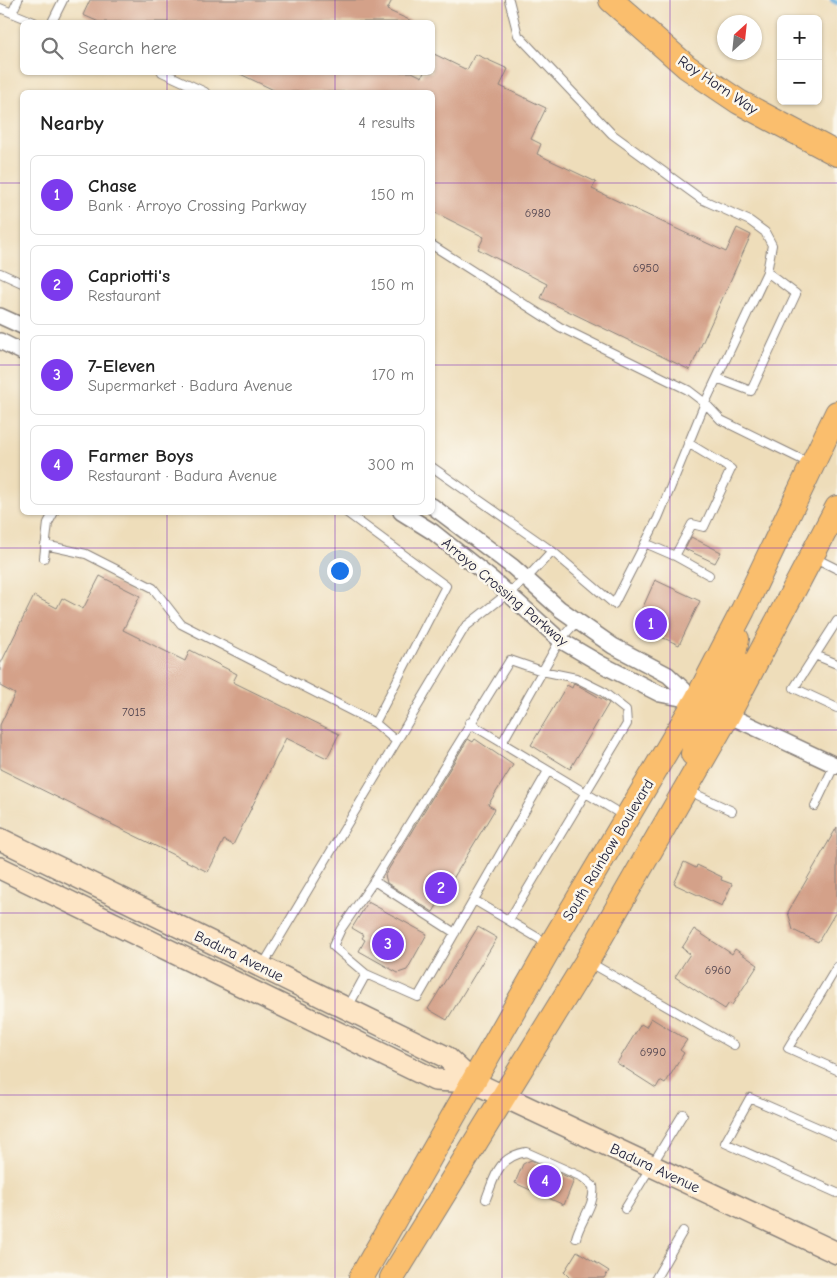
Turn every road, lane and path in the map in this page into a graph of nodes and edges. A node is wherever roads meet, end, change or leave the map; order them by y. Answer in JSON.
{"nodes":[{"id":1,"x":18,"y":0,"type":"edge"},
{"id":2,"x":63,"y":0,"type":"edge"},
{"id":3,"x":509,"y":0,"type":"edge"},
{"id":4,"x":611,"y":0,"type":"edge"},
{"id":5,"x":0,"y":8,"type":"edge"},
{"id":6,"x":12,"y":13,"type":"junction"},
{"id":7,"x":29,"y":20,"type":"edge"},
{"id":8,"x":53,"y":20,"type":"edge"},
{"id":9,"x":168,"y":75,"type":"edge"},
{"id":10,"x":201,"y":90,"type":"edge"},
{"id":11,"x":837,"y":154,"type":"edge"},
{"id":12,"x":435,"y":247,"type":"edge"},
{"id":13,"x":767,"y":272,"type":"junction"},
{"id":14,"x":0,"y":273,"type":"edge"},
{"id":15,"x":20,"y":282,"type":"edge"},
{"id":16,"x":0,"y":316,"type":"edge"},
{"id":17,"x":20,"y":325,"type":"edge"},
{"id":18,"x":0,"y":341,"type":"edge"},
{"id":19,"x":20,"y":351,"type":"edge"},
{"id":20,"x":717,"y":378,"type":"junction"},
{"id":21,"x":705,"y":403,"type":"junction"},
{"id":22,"x":837,"y":413,"type":"edge"},
{"id":23,"x":688,"y":443,"type":"junction"},
{"id":24,"x":813,"y":465,"type":"junction"},
{"id":25,"x":435,"y":469,"type":"edge"},
{"id":26,"x":435,"y":508,"type":"edge"},
{"id":27,"x":837,"y":508,"type":"edge"},
{"id":28,"x":52,"y":515,"type":"edge"},
{"id":29,"x":350,"y":515,"type":"edge"},
{"id":30,"x":406,"y":515,"type":"edge"},
{"id":31,"x":645,"y":543,"type":"junction"},
{"id":32,"x":45,"y":546,"type":"junction"},
{"id":33,"x":552,"y":551,"type":"junction"},
{"id":34,"x":675,"y":556,"type":"junction"},
{"id":35,"x":811,"y":556,"type":"junction"},
{"id":36,"x":44,"y":558,"type":"dead end"},
{"id":37,"x":837,"y":569,"type":"edge"},
{"id":38,"x":709,"y":575,"type":"dead end"},
{"id":39,"x":526,"y":579,"type":"junction"},
{"id":40,"x":507,"y":594,"type":"junction"},
{"id":41,"x":743,"y":610,"type":"junction"},
{"id":42,"x":577,"y":621,"type":"junction"},
{"id":43,"x":837,"y":622,"type":"edge"},
{"id":44,"x":560,"y":640,"type":"junction"},
{"id":45,"x":815,"y":655,"type":"junction"},
{"id":46,"x":837,"y":664,"type":"edge"},
{"id":47,"x":542,"y":672,"type":"junction"},
{"id":48,"x":696,"y":701,"type":"junction"},
{"id":49,"x":837,"y":708,"type":"edge"},
{"id":50,"x":728,"y":715,"type":"junction"},
{"id":51,"x":375,"y":723,"type":"junction"},
{"id":52,"x":469,"y":723,"type":"junction"},
{"id":53,"x":396,"y":741,"type":"junction"},
{"id":54,"x":502,"y":743,"type":"junction"},
{"id":55,"x":836,"y":763,"type":"edge"},
{"id":56,"x":548,"y":771,"type":"junction"},
{"id":57,"x":685,"y":790,"type":"junction"},
{"id":58,"x":584,"y":793,"type":"junction"},
{"id":59,"x":815,"y":806,"type":"dead end"},
{"id":60,"x":732,"y":811,"type":"dead end"},
{"id":61,"x":628,"y":819,"type":"junction"},
{"id":62,"x":0,"y":839,"type":"edge"},
{"id":63,"x":0,"y":868,"type":"edge"},
{"id":64,"x":374,"y":881,"type":"junction"},
{"id":65,"x":474,"y":900,"type":"junction"},
{"id":66,"x":509,"y":920,"type":"junction"},
{"id":67,"x":455,"y":932,"type":"junction"},
{"id":68,"x":551,"y":945,"type":"junction"},
{"id":69,"x":587,"y":961,"type":"junction"},
{"id":70,"x":262,"y":967,"type":"junction"},
{"id":71,"x":837,"y":967,"type":"edge"},
{"id":72,"x":366,"y":974,"type":"junction"},
{"id":73,"x":250,"y":990,"type":"junction"},
{"id":74,"x":347,"y":1009,"type":"junction"},
{"id":75,"x":734,"y":1046,"type":"dead end"},
{"id":76,"x":837,"y":1070,"type":"edge"},
{"id":77,"x":473,"y":1082,"type":"junction"},
{"id":78,"x":502,"y":1096,"type":"junction"},
{"id":79,"x":683,"y":1114,"type":"dead end"},
{"id":80,"x":837,"y":1136,"type":"edge"},
{"id":81,"x":652,"y":1166,"type":"junction"},
{"id":82,"x":837,"y":1193,"type":"edge"},
{"id":83,"x":486,"y":1199,"type":"dead end"},
{"id":84,"x":625,"y":1209,"type":"dead end"},
{"id":85,"x":683,"y":1231,"type":"dead end"},
{"id":86,"x":576,"y":1238,"type":"dead end"},
{"id":87,"x":837,"y":1253,"type":"edge"},
{"id":88,"x":361,"y":1278,"type":"edge"},
{"id":89,"x":392,"y":1278,"type":"edge"},
{"id":90,"x":656,"y":1278,"type":"edge"}],
"edges":[{"from":1,"to":6,"type":"lane"},
{"from":2,"to":8,"type":"lane"},
{"from":3,"to":13,"type":"lane"},
{"from":4,"to":11,"type":"main road","name":"Roy Horn Way"},
{"from":5,"to":6,"type":"lane"},
{"from":6,"to":7,"type":"lane"},
{"from":9,"to":10,"type":"lane"},
{"from":12,"to":21,"type":"lane"},
{"from":13,"to":20,"type":"lane"},
{"from":13,"to":20,"type":"lane"},
{"from":14,"to":15,"type":"lane"},
{"from":16,"to":17,"type":"street"},
{"from":18,"to":19,"type":"street"},
{"from":20,"to":21,"type":"lane"},
{"from":21,"to":23,"type":"lane"},
{"from":21,"to":24,"type":"lane"},
{"from":22,"to":24,"type":"main road","name":"South Rainbow Boulevard"},
{"from":23,"to":31,"type":"lane"},
{"from":23,"to":34,"type":"lane"},
{"from":24,"to":41,"type":"main road","name":"South Rainbow Boulevard"},
{"from":25,"to":33,"type":"lane"},
{"from":26,"to":39,"type":"street","name":"Arroyo Crossing Parkway"},
{"from":27,"to":35,"type":"main road"},
{"from":28,"to":32,"type":"lane"},
{"from":29,"to":51,"type":"lane"},
{"from":30,"to":40,"type":"street","name":"Arroyo Crossing Parkway"},
{"from":31,"to":33,"type":"lane"},
{"from":31,"to":34,"type":"lane"},
{"from":32,"to":36,"type":"lane"},
{"from":32,"to":51,"type":"lane"},
{"from":33,"to":39,"type":"lane"},
{"from":34,"to":38,"type":"lane"},
{"from":35,"to":37,"type":"lane"},
{"from":35,"to":50,"type":"main road"},
{"from":39,"to":40,"type":"lane"},
{"from":39,"to":42,"type":"street","name":"Arroyo Crossing Parkway"},
{"from":40,"to":44,"type":"street","name":"Arroyo Crossing Parkway"},
{"from":40,"to":53,"type":"lane"},
{"from":41,"to":48,"type":"main road","name":"South Rainbow Boulevard"},
{"from":41,"to":50,"type":"main road"},
{"from":42,"to":44,"type":"lane"},
{"from":42,"to":48,"type":"street","name":"Arroyo Crossing Parkway"},
{"from":43,"to":45,"type":"lane"},
{"from":44,"to":47,"type":"lane"},
{"from":44,"to":48,"type":"street","name":"Arroyo Crossing Parkway"},
{"from":45,"to":46,"type":"lane"},
{"from":45,"to":49,"type":"lane"},
{"from":47,"to":52,"type":"lane"},
{"from":47,"to":54,"type":"lane"},
{"from":47,"to":58,"type":"lane"},
{"from":48,"to":57,"type":"main road"},
{"from":48,"to":61,"type":"main road","name":"South Rainbow Boulevard"},
{"from":50,"to":55,"type":"street"},
{"from":50,"to":57,"type":"main road"},
{"from":51,"to":53,"type":"lane"},
{"from":52,"to":54,"type":"lane"},
{"from":52,"to":64,"type":"lane"},
{"from":53,"to":70,"type":"lane"},
{"from":54,"to":56,"type":"lane"},
{"from":55,"to":59,"type":"lane"},
{"from":56,"to":58,"type":"lane"},
{"from":56,"to":65,"type":"lane"},
{"from":57,"to":60,"type":"lane"},
{"from":57,"to":69,"type":"main road"},
{"from":58,"to":61,"type":"lane"},
{"from":58,"to":66,"type":"lane"},
{"from":61,"to":68,"type":"main road","name":"South Rainbow Boulevard"},
{"from":62,"to":70,"type":"main road","name":"Badura Avenue"},
{"from":63,"to":73,"type":"main road","name":"Badura Avenue"},
{"from":64,"to":67,"type":"lane"},
{"from":64,"to":72,"type":"lane"},
{"from":65,"to":66,"type":"lane"},
{"from":65,"to":67,"type":"lane"},
{"from":66,"to":68,"type":"lane"},
{"from":67,"to":72,"type":"lane"},
{"from":68,"to":77,"type":"main road","name":"South Rainbow Boulevard"},
{"from":69,"to":75,"type":"lane"},
{"from":69,"to":78,"type":"main road"},
{"from":70,"to":73,"type":"main road"},
{"from":70,"to":74,"type":"main road","name":"Badura Avenue"},
{"from":71,"to":76,"type":"lane"},
{"from":72,"to":74,"type":"lane"},
{"from":73,"to":77,"type":"main road","name":"Badura Avenue"},
{"from":74,"to":77,"type":"main road","name":"Badura Avenue"},
{"from":77,"to":78,"type":"main road","name":"Badura Avenue"},
{"from":77,"to":88,"type":"main road","name":"South Rainbow Boulevard"},
{"from":78,"to":81,"type":"main road","name":"Badura Avenue"},
{"from":78,"to":89,"type":"main road"},
{"from":79,"to":81,"type":"lane"},
{"from":80,"to":82,"type":"lane"},
{"from":81,"to":84,"type":"lane"},
{"from":81,"to":87,"type":"main road","name":"Badura Avenue"},
{"from":83,"to":86,"type":"lane"},
{"from":85,"to":90,"type":"lane"}]}
